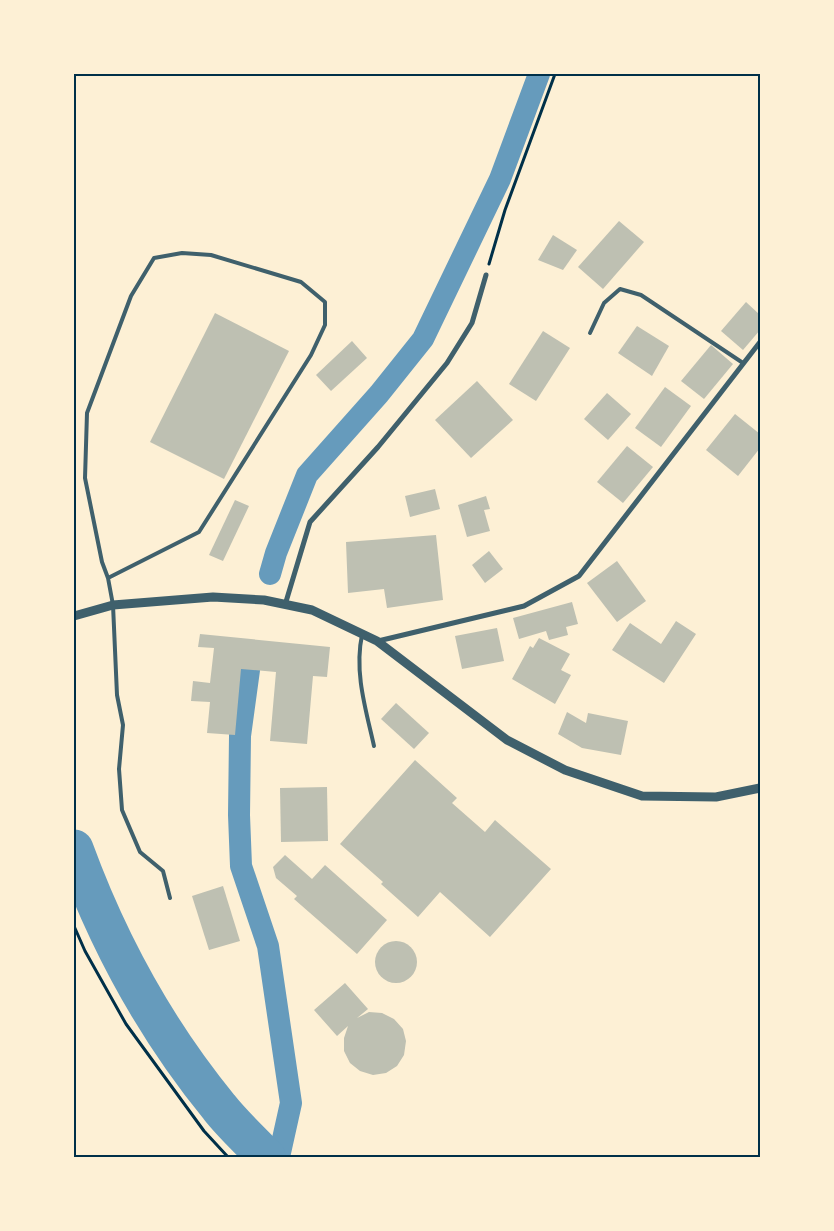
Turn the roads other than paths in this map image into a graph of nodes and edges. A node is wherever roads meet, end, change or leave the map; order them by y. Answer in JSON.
{"nodes":[{"id":1,"x":486,"y":275,"type":"road end"},
{"id":2,"x":590,"y":333,"type":"dead end"},
{"id":3,"x":760,"y":342,"type":"edge"},
{"id":4,"x":743,"y":363,"type":"junction"},
{"id":5,"x":108,"y":578,"type":"junction"},
{"id":6,"x":113,"y":605,"type":"junction"},
{"id":7,"x":285,"y":605,"type":"junction"},
{"id":8,"x":75,"y":615,"type":"edge"},
{"id":9,"x":362,"y":634,"type":"junction"},
{"id":10,"x":377,"y":641,"type":"junction"},
{"id":11,"x":374,"y":746,"type":"dead end"},
{"id":12,"x":760,"y":788,"type":"edge"},
{"id":13,"x":170,"y":898,"type":"dead end"}],
"edges":[{"from":1,"to":7,"type":"street"},
{"from":2,"to":4,"type":"lane"},
{"from":3,"to":4,"type":"street"},
{"from":4,"to":10,"type":"street"},
{"from":5,"to":5,"type":"lane"},
{"from":5,"to":6,"type":"lane"},
{"from":6,"to":7,"type":"street"},
{"from":6,"to":8,"type":"street"},
{"from":6,"to":13,"type":"lane"},
{"from":7,"to":9,"type":"street"},
{"from":9,"to":10,"type":"street"},
{"from":9,"to":11,"type":"lane"},
{"from":10,"to":12,"type":"street"}]}
